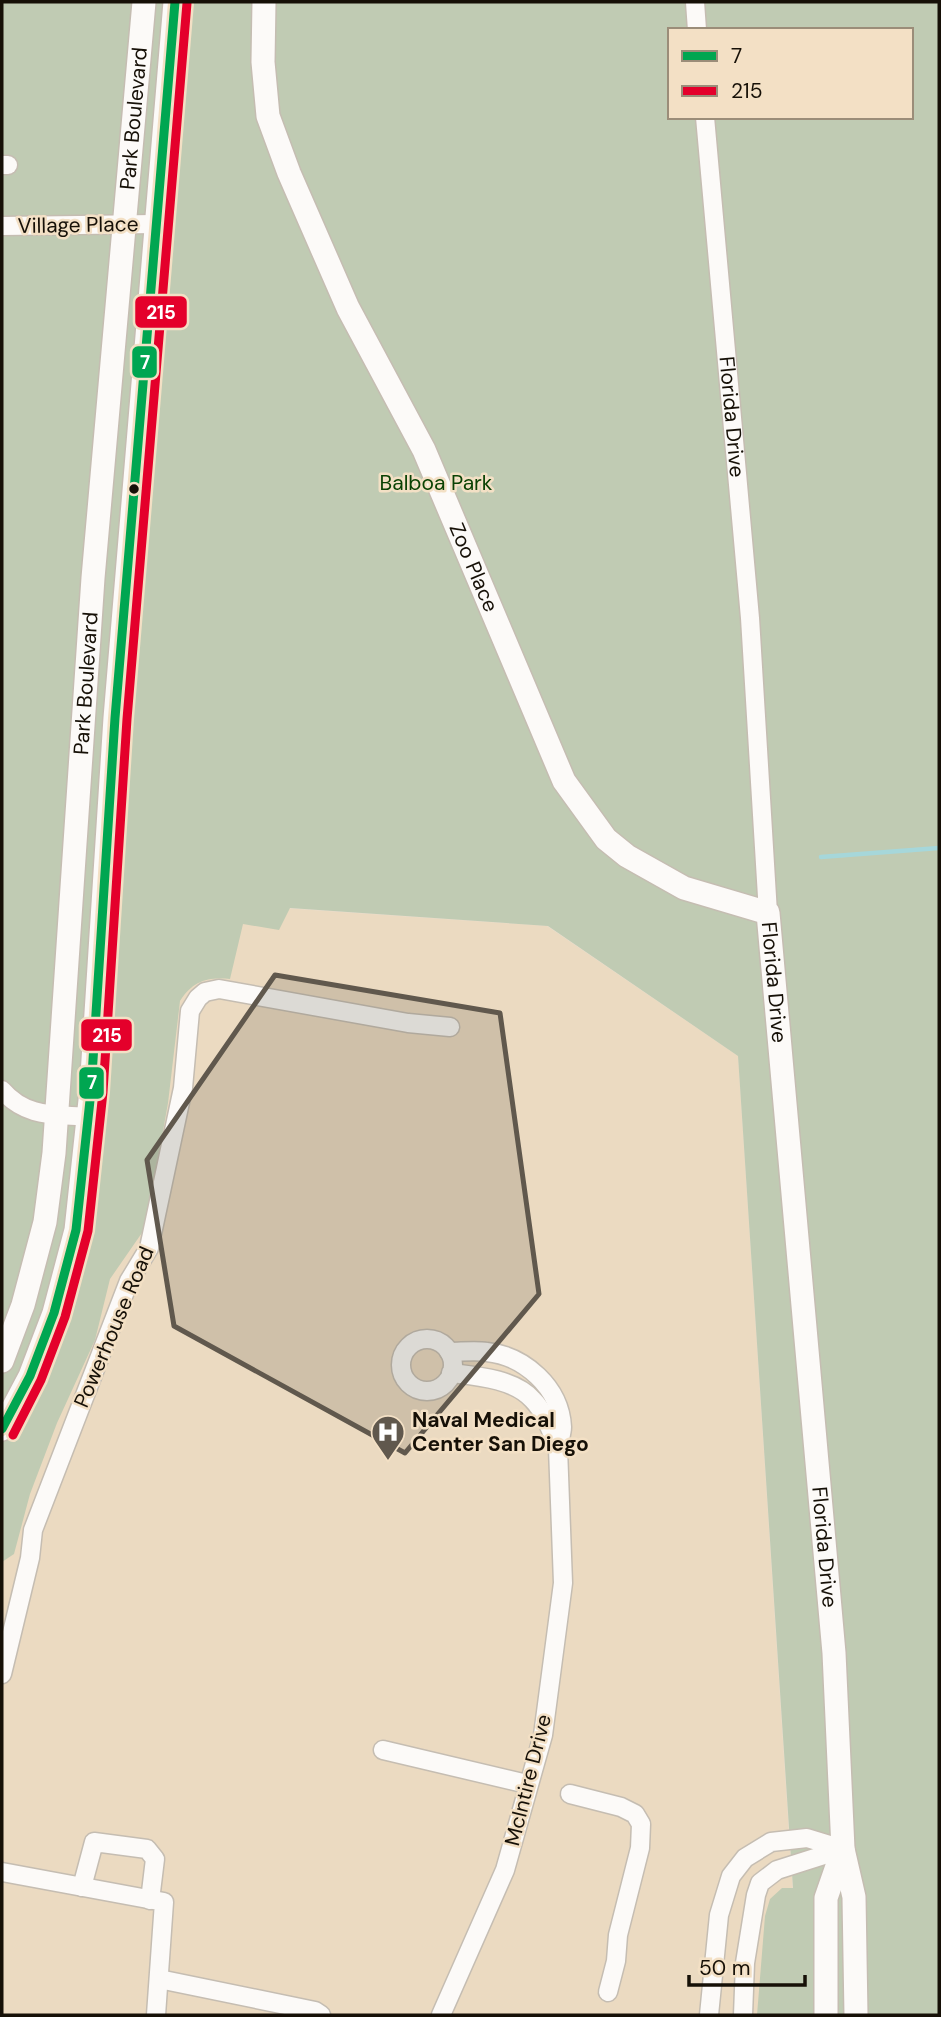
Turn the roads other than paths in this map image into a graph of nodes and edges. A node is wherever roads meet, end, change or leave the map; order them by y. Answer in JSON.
{"nodes":[{"id":1,"x":144,"y":2,"type":"edge"},
{"id":2,"x":175,"y":2,"type":"edge"},
{"id":3,"x":264,"y":2,"type":"edge"},
{"id":4,"x":695,"y":2,"type":"edge"},
{"id":5,"x":697,"y":28,"type":"edge"},
{"id":6,"x":705,"y":119,"type":"edge"},
{"id":7,"x":126,"y":223,"type":"junction"},
{"id":8,"x":155,"y":224,"type":"junction"},
{"id":9,"x":2,"y":226,"type":"edge"},
{"id":10,"x":768,"y":914,"type":"junction"},
{"id":11,"x":450,"y":1027,"type":"dead end"},
{"id":12,"x":2,"y":1090,"type":"edge"},
{"id":13,"x":56,"y":1114,"type":"junction"},
{"id":14,"x":89,"y":1117,"type":"junction"},
{"id":15,"x":449,"y":1352,"type":"junction"},
{"id":16,"x":2,"y":1361,"type":"edge"},
{"id":17,"x":451,"y":1373,"type":"junction"},
{"id":18,"x":2,"y":1429,"type":"edge"},
{"id":19,"x":558,"y":1448,"type":"junction"},
{"id":20,"x":2,"y":1674,"type":"edge"},
{"id":21,"x":383,"y":1750,"type":"dead end"},
{"id":22,"x":527,"y":1784,"type":"junction"},
{"id":23,"x":570,"y":1794,"type":"dead end"},
{"id":24,"x":843,"y":1849,"type":"junction"},
{"id":25,"x":2,"y":1872,"type":"edge"},
{"id":26,"x":82,"y":1887,"type":"junction"},
{"id":27,"x":150,"y":1900,"type":"junction"},
{"id":28,"x":159,"y":1979,"type":"junction"},
{"id":29,"x":608,"y":1992,"type":"dead end"},
{"id":30,"x":156,"y":2015,"type":"edge"},
{"id":31,"x":321,"y":2015,"type":"edge"},
{"id":32,"x":441,"y":2015,"type":"edge"},
{"id":33,"x":709,"y":2015,"type":"edge"},
{"id":34,"x":743,"y":2015,"type":"edge"},
{"id":35,"x":827,"y":2015,"type":"edge"},
{"id":36,"x":856,"y":2015,"type":"edge"}],
"edges":[{"from":1,"to":7,"type":"main road","name":"Park Boulevard"},
{"from":2,"to":8,"type":"main road","name":"Park Boulevard"},
{"from":3,"to":10,"type":"main road","name":"Zoo Place"},
{"from":4,"to":5,"type":"street"},
{"from":6,"to":10,"type":"street","name":"Florida Drive"},
{"from":7,"to":8,"type":"street","name":"Village Place"},
{"from":7,"to":9,"type":"street","name":"Village Place"},
{"from":7,"to":13,"type":"main road","name":"Park Boulevard"},
{"from":8,"to":14,"type":"main road","name":"Park Boulevard"},
{"from":10,"to":24,"type":"main road","name":"Florida Drive"},
{"from":11,"to":20,"type":"street","name":"Powerhouse Road"},
{"from":12,"to":13,"type":"street"},
{"from":13,"to":14,"type":"street"},
{"from":13,"to":16,"type":"main road","name":"Park Boulevard"},
{"from":14,"to":18,"type":"main road","name":"Park Boulevard"},
{"from":15,"to":17,"type":"street"},
{"from":15,"to":17,"type":"street"},
{"from":15,"to":19,"type":"street","name":"McIntire Drive"},
{"from":17,"to":19,"type":"street","name":"McIntire Drive"},
{"from":19,"to":22,"type":"street","name":"McIntire Drive"},
{"from":21,"to":22,"type":"street"},
{"from":22,"to":32,"type":"street","name":"McIntire Drive"},
{"from":23,"to":29,"type":"street"},
{"from":24,"to":33,"type":"street"},
{"from":24,"to":34,"type":"street"},
{"from":24,"to":35,"type":"main road","name":"Florida Drive"},
{"from":24,"to":36,"type":"main road","name":"Florida Drive"},
{"from":25,"to":26,"type":"street"},
{"from":26,"to":27,"type":"street"},
{"from":26,"to":27,"type":"street"},
{"from":27,"to":28,"type":"street"},
{"from":28,"to":30,"type":"street"},
{"from":28,"to":31,"type":"street"}]}
